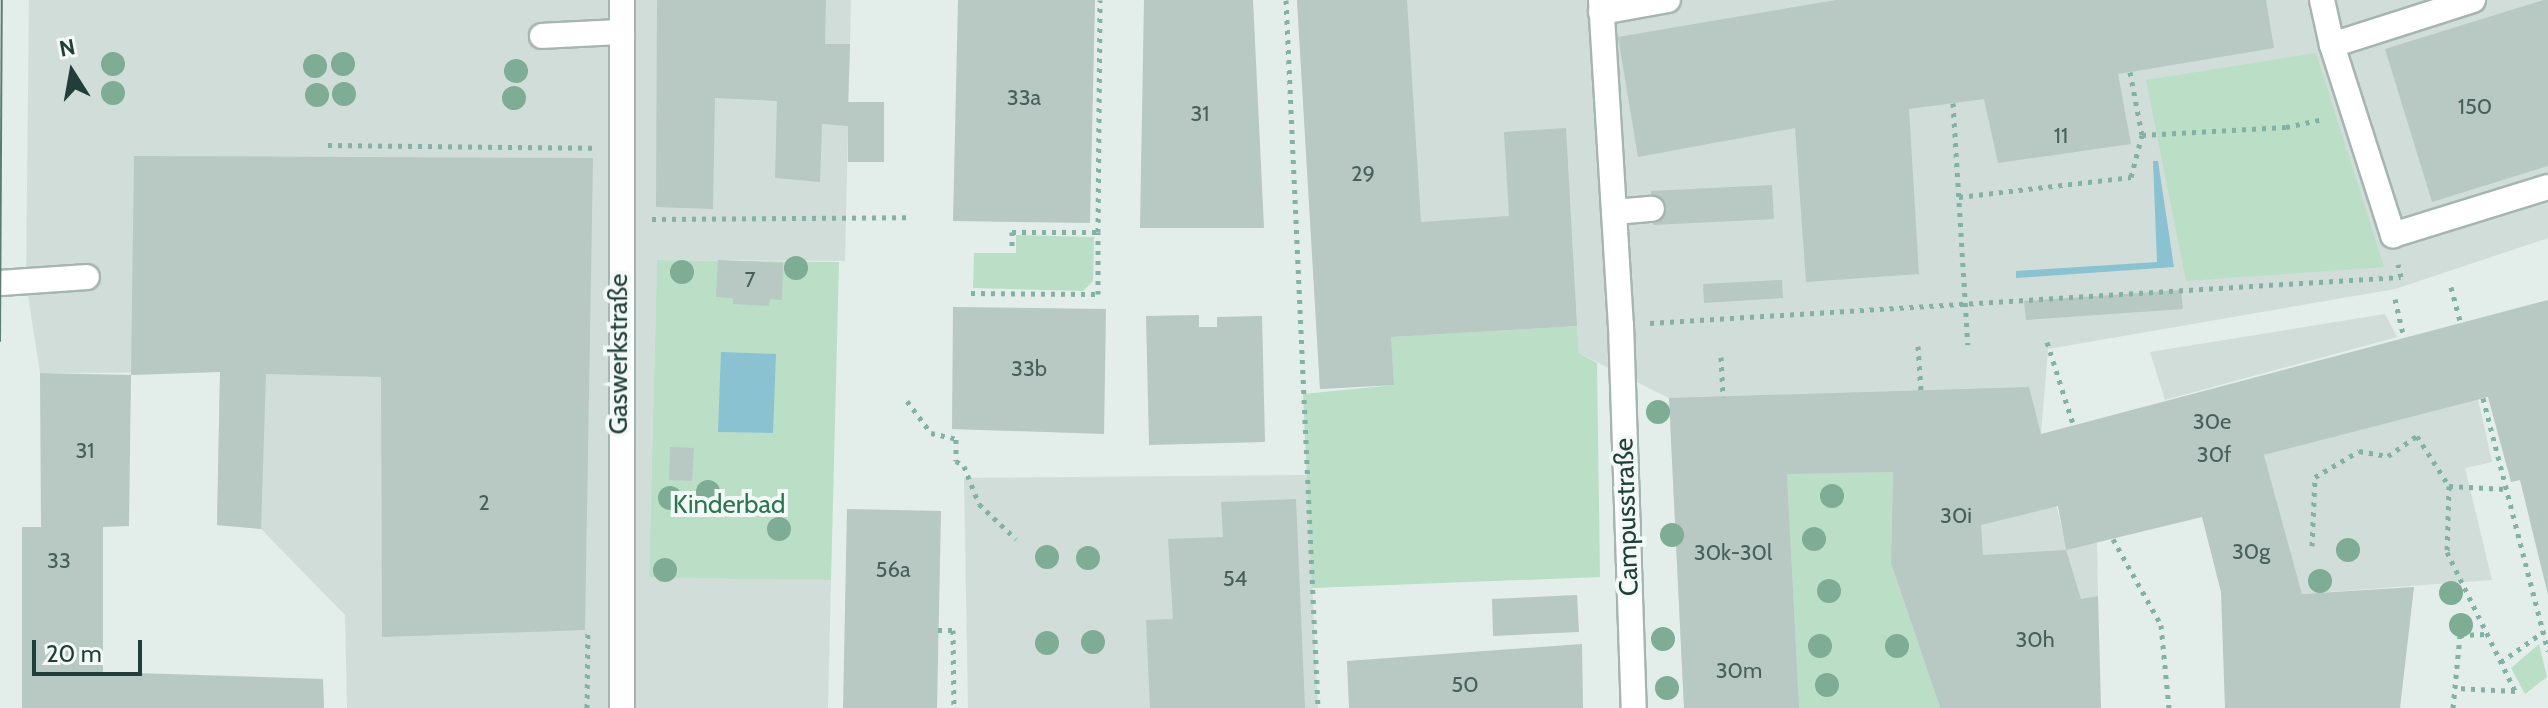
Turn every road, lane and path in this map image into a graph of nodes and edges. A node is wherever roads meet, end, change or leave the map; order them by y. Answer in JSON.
{"nodes":[{"id":1,"x":622,"y":0,"type":"edge"},
{"id":2,"x":1100,"y":0,"type":"edge"},
{"id":3,"x":1286,"y":0,"type":"edge"},
{"id":4,"x":1668,"y":0,"type":"edge"},
{"id":5,"x":2322,"y":0,"type":"edge"},
{"id":6,"x":2473,"y":0,"type":"edge"},
{"id":7,"x":1601,"y":6,"type":"edge"},
{"id":8,"x":622,"y":32,"type":"junction"},
{"id":9,"x":542,"y":36,"type":"dead end"},
{"id":10,"x":2332,"y":45,"type":"junction"},
{"id":11,"x":2130,"y":72,"type":"dead end"},
{"id":12,"x":1953,"y":103,"type":"dead end"},
{"id":13,"x":2354,"y":113,"type":"junction"},
{"id":14,"x":2142,"y":135,"type":"junction"},
{"id":15,"x":328,"y":145,"type":"dead end"},
{"id":16,"x":595,"y":148,"type":"dead end"},
{"id":17,"x":2548,"y":187,"type":"edge"},
{"id":18,"x":1959,"y":197,"type":"junction"},
{"id":19,"x":1652,"y":209,"type":"dead end"},
{"id":20,"x":1614,"y":212,"type":"junction"},
{"id":21,"x":907,"y":217,"type":"dead end"},
{"id":22,"x":651,"y":219,"type":"dead end"},
{"id":23,"x":1098,"y":232,"type":"junction"},
{"id":24,"x":2393,"y":235,"type":"junction"},
{"id":25,"x":1012,"y":246,"type":"dead end"},
{"id":26,"x":87,"y":277,"type":"dead end"},
{"id":27,"x":0,"y":283,"type":"edge"},
{"id":28,"x":2451,"y":287,"type":"dead end"},
{"id":29,"x":971,"y":293,"type":"dead end"},
{"id":30,"x":2395,"y":299,"type":"dead end"},
{"id":31,"x":1965,"y":304,"type":"junction"},
{"id":32,"x":2460,"y":321,"type":"dead end"},
{"id":33,"x":1621,"y":325,"type":"junction"},
{"id":34,"x":2403,"y":335,"type":"dead end"},
{"id":35,"x":2047,"y":342,"type":"dead end"},
{"id":36,"x":1968,"y":345,"type":"dead end"},
{"id":37,"x":1918,"y":346,"type":"dead end"},
{"id":38,"x":1721,"y":357,"type":"dead end"},
{"id":39,"x":1921,"y":391,"type":"dead end"},
{"id":40,"x":1723,"y":397,"type":"dead end"},
{"id":41,"x":2483,"y":398,"type":"dead end"},
{"id":42,"x":907,"y":401,"type":"dead end"},
{"id":43,"x":2074,"y":427,"type":"dead end"},
{"id":44,"x":2449,"y":486,"type":"junction"},
{"id":45,"x":2506,"y":489,"type":"junction"},
{"id":46,"x":1016,"y":539,"type":"dead end"},
{"id":47,"x":2113,"y":539,"type":"dead end"},
{"id":48,"x":2312,"y":546,"type":"dead end"},
{"id":49,"x":938,"y":630,"type":"dead end"},
{"id":50,"x":2543,"y":632,"type":"junction"},
{"id":51,"x":2487,"y":634,"type":"junction"},
{"id":52,"x":2548,"y":651,"type":"edge"},
{"id":53,"x":2501,"y":662,"type":"junction"},
{"id":54,"x":2456,"y":688,"type":"junction"},
{"id":55,"x":622,"y":708,"type":"edge"},
{"id":56,"x":954,"y":708,"type":"edge"},
{"id":57,"x":1318,"y":708,"type":"edge"},
{"id":58,"x":1634,"y":708,"type":"edge"},
{"id":59,"x":2169,"y":708,"type":"edge"},
{"id":60,"x":2453,"y":708,"type":"edge"}],
"edges":[{"from":1,"to":8,"type":"street","name":"Gaswerkstraße"},
{"from":2,"to":23,"type":"path"},
{"from":3,"to":57,"type":"path"},
{"from":4,"to":7,"type":"street"},
{"from":5,"to":10,"type":"street"},
{"from":6,"to":10,"type":"street"},
{"from":7,"to":20,"type":"street","name":"Campusstraße"},
{"from":8,"to":9,"type":"street"},
{"from":8,"to":55,"type":"street","name":"Gaswerkstraße"},
{"from":10,"to":13,"type":"street"},
{"from":11,"to":14,"type":"path"},
{"from":12,"to":18,"type":"path"},
{"from":13,"to":14,"type":"path"},
{"from":13,"to":24,"type":"street"},
{"from":14,"to":18,"type":"path"},
{"from":15,"to":16,"type":"path"},
{"from":17,"to":24,"type":"street"},
{"from":18,"to":31,"type":"path"},
{"from":19,"to":20,"type":"street"},
{"from":20,"to":33,"type":"street","name":"Campusstraße"},
{"from":21,"to":22,"type":"path"},
{"from":23,"to":25,"type":"path"},
{"from":23,"to":29,"type":"path"},
{"from":24,"to":31,"type":"path"},
{"from":26,"to":27,"type":"street"},
{"from":28,"to":32,"type":"path"},
{"from":30,"to":34,"type":"path"},
{"from":31,"to":33,"type":"path"},
{"from":31,"to":36,"type":"path"},
{"from":33,"to":58,"type":"street","name":"Campusstraße"},
{"from":35,"to":43,"type":"path"},
{"from":37,"to":39,"type":"path"},
{"from":38,"to":40,"type":"path"},
{"from":41,"to":45,"type":"path"},
{"from":42,"to":46,"type":"path"},
{"from":44,"to":45,"type":"path"},
{"from":44,"to":48,"type":"path"},
{"from":44,"to":51,"type":"path"},
{"from":45,"to":50,"type":"path"},
{"from":47,"to":59,"type":"path"},
{"from":49,"to":56,"type":"path"},
{"from":50,"to":52,"type":"path"},
{"from":50,"to":53,"type":"path"},
{"from":51,"to":53,"type":"path"},
{"from":51,"to":54,"type":"path"},
{"from":53,"to":54,"type":"path"},
{"from":54,"to":60,"type":"path"}]}
